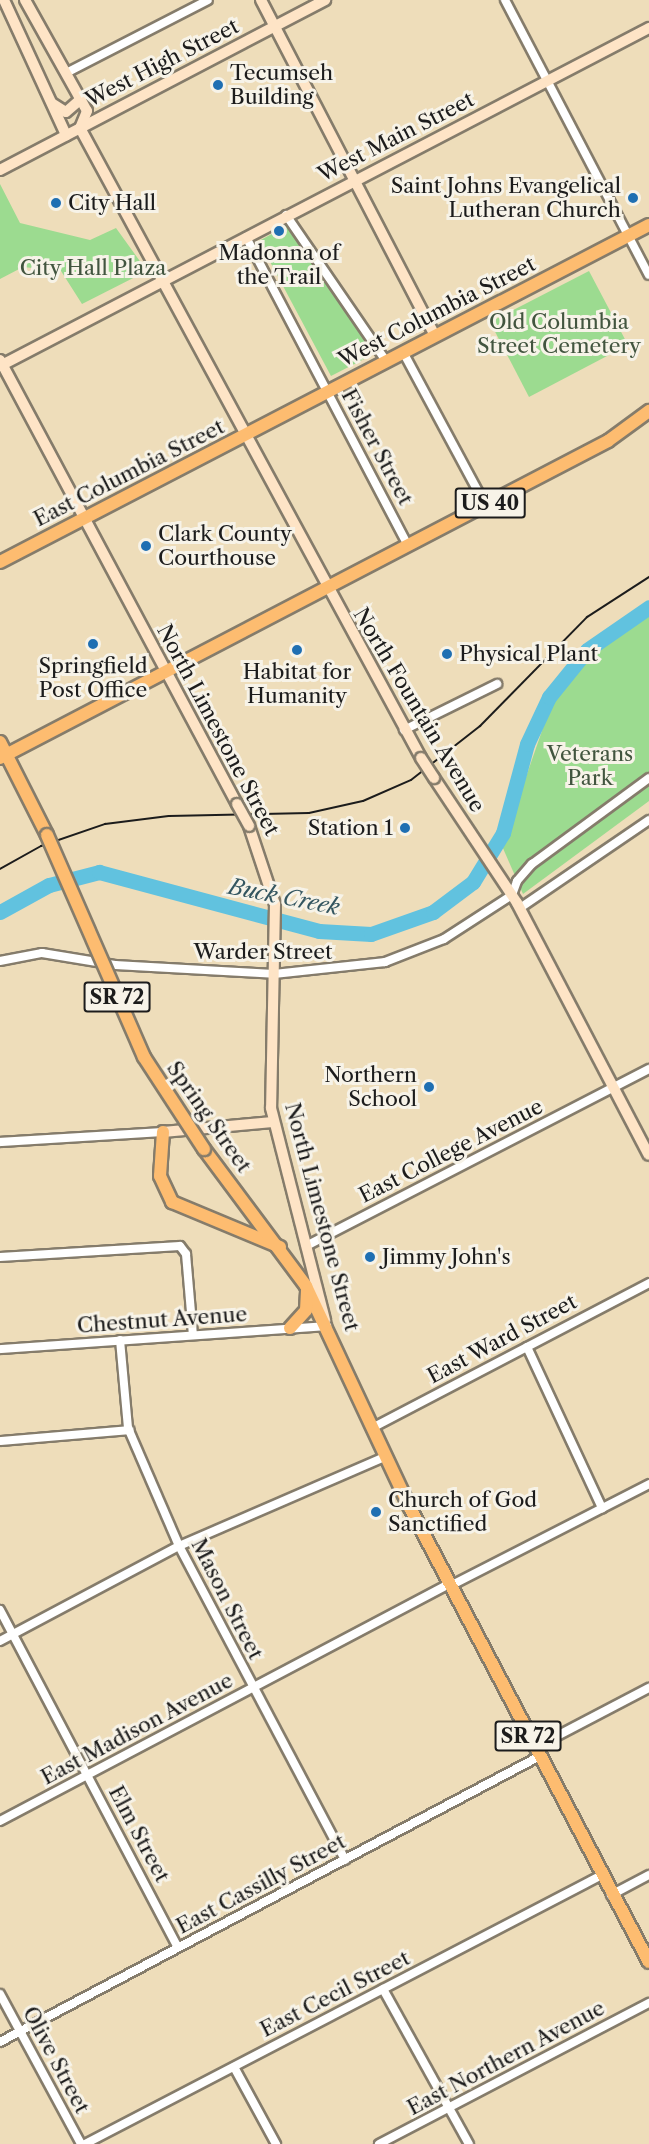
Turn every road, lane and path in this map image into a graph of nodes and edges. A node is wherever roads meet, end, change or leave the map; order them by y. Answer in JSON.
{"nodes":[{"id":1,"x":4,"y":0,"type":"edge"},
{"id":2,"x":208,"y":0,"type":"edge"},
{"id":3,"x":261,"y":0,"type":"edge"},
{"id":4,"x":325,"y":0,"type":"edge"},
{"id":5,"x":505,"y":0,"type":"edge"},
{"id":6,"x":27,"y":3,"type":"edge"},
{"id":7,"x":8,"y":13,"type":"junction"},
{"id":8,"x":275,"y":26,"type":"junction"},
{"id":9,"x":649,"y":28,"type":"edge"},
{"id":10,"x":68,"y":72,"type":"junction"},
{"id":11,"x":548,"y":81,"type":"junction"},
{"id":12,"x":81,"y":99,"type":"junction"},
{"id":13,"x":52,"y":104,"type":"junction"},
{"id":14,"x":80,"y":128,"type":"junction"},
{"id":15,"x":66,"y":135,"type":"junction"},
{"id":16,"x":0,"y":170,"type":"edge"},
{"id":17,"x":356,"y":179,"type":"junction"},
{"id":18,"x":286,"y":215,"type":"junction"},
{"id":19,"x":649,"y":225,"type":"edge"},
{"id":20,"x":629,"y":235,"type":"junction"},
{"id":21,"x":246,"y":237,"type":"junction"},
{"id":22,"x":649,"y":275,"type":"edge"},
{"id":23,"x":162,"y":281,"type":"junction"},
{"id":24,"x":435,"y":336,"type":"junction"},
{"id":25,"x":404,"y":352,"type":"junction"},
{"id":26,"x":386,"y":361,"type":"junction"},
{"id":27,"x":1,"y":363,"type":"edge"},
{"id":28,"x":327,"y":391,"type":"junction"},
{"id":29,"x":649,"y":411,"type":"edge"},
{"id":30,"x":244,"y":435,"type":"junction"},
{"id":31,"x":486,"y":506,"type":"junction"},
{"id":32,"x":84,"y":518,"type":"junction"},
{"id":33,"x":408,"y":546,"type":"junction"},
{"id":34,"x":0,"y":562,"type":"edge"},
{"id":35,"x":326,"y":588,"type":"junction"},
{"id":36,"x":166,"y":672,"type":"junction"},
{"id":37,"x":497,"y":684,"type":"dead end"},
{"id":38,"x":404,"y":730,"type":"junction"},
{"id":39,"x":0,"y":741,"type":"edge"},
{"id":40,"x":3,"y":756,"type":"edge"},
{"id":41,"x":649,"y":778,"type":"edge"},
{"id":42,"x":649,"y":820,"type":"edge"},
{"id":43,"x":512,"y":895,"type":"junction"},
{"id":44,"x":520,"y":908,"type":"junction"},
{"id":45,"x":0,"y":962,"type":"edge"},
{"id":46,"x":274,"y":974,"type":"junction"},
{"id":47,"x":649,"y":1069,"type":"edge"},
{"id":48,"x":613,"y":1087,"type":"junction"},
{"id":49,"x":273,"y":1122,"type":"junction"},
{"id":50,"x":163,"y":1132,"type":"junction"},
{"id":51,"x":0,"y":1142,"type":"edge"},
{"id":52,"x":649,"y":1155,"type":"edge"},
{"id":53,"x":306,"y":1246,"type":"junction"},
{"id":54,"x":281,"y":1247,"type":"junction"},
{"id":55,"x":0,"y":1257,"type":"edge"},
{"id":56,"x":649,"y":1283,"type":"edge"},
{"id":57,"x":306,"y":1286,"type":"junction"},
{"id":58,"x":327,"y":1326,"type":"junction"},
{"id":59,"x":290,"y":1328,"type":"junction"},
{"id":60,"x":193,"y":1335,"type":"junction"},
{"id":61,"x":120,"y":1341,"type":"junction"},
{"id":62,"x":527,"y":1347,"type":"junction"},
{"id":63,"x":0,"y":1349,"type":"edge"},
{"id":64,"x":372,"y":1428,"type":"junction"},
{"id":65,"x":130,"y":1430,"type":"junction"},
{"id":66,"x":0,"y":1441,"type":"edge"},
{"id":67,"x":386,"y":1457,"type":"junction"},
{"id":68,"x":649,"y":1484,"type":"edge"},
{"id":69,"x":602,"y":1508,"type":"junction"},
{"id":70,"x":179,"y":1546,"type":"junction"},
{"id":71,"x":450,"y":1585,"type":"junction"},
{"id":72,"x":0,"y":1610,"type":"edge"},
{"id":73,"x":13,"y":1634,"type":"junction"},
{"id":74,"x":0,"y":1641,"type":"edge"},
{"id":75,"x":253,"y":1688,"type":"junction"},
{"id":76,"x":649,"y":1688,"type":"edge"},
{"id":77,"x":536,"y":1752,"type":"junction"},
{"id":78,"x":87,"y":1775,"type":"junction"},
{"id":79,"x":0,"y":1821,"type":"edge"},
{"id":80,"x":345,"y":1860,"type":"junction"},
{"id":81,"x":649,"y":1875,"type":"edge"},
{"id":82,"x":600,"y":1876,"type":"junction"},
{"id":83,"x":611,"y":1895,"type":"junction"},
{"id":84,"x":178,"y":1947,"type":"junction"},
{"id":85,"x":649,"y":1962,"type":"edge"},
{"id":86,"x":383,"y":1989,"type":"junction"},
{"id":87,"x":0,"y":1994,"type":"edge"},
{"id":88,"x":649,"y":2003,"type":"edge"},
{"id":89,"x":20,"y":2031,"type":"junction"},
{"id":90,"x":0,"y":2042,"type":"edge"},
{"id":91,"x":234,"y":2067,"type":"junction"},
{"id":92,"x":449,"y":2108,"type":"junction"},
{"id":93,"x":81,"y":2144,"type":"edge"},
{"id":94,"x":86,"y":2144,"type":"edge"},
{"id":95,"x":276,"y":2144,"type":"edge"},
{"id":96,"x":379,"y":2144,"type":"edge"},
{"id":97,"x":469,"y":2144,"type":"edge"}],
"edges":[{"from":1,"to":7,"type":"street"},
{"from":2,"to":10,"type":"street"},
{"from":3,"to":8,"type":"street"},
{"from":4,"to":8,"type":"street","name":"West High Street"},
{"from":5,"to":11,"type":"street"},
{"from":6,"to":7,"type":"street"},
{"from":6,"to":10,"type":"street"},
{"from":7,"to":13,"type":"street"},
{"from":8,"to":14,"type":"street","name":"West High Street"},
{"from":8,"to":17,"type":"street"},
{"from":9,"to":11,"type":"street","name":"West Main Street"},
{"from":10,"to":12,"type":"street"},
{"from":11,"to":17,"type":"street","name":"West Main Street"},
{"from":11,"to":20,"type":"street"},
{"from":12,"to":13,"type":"street"},
{"from":12,"to":14,"type":"street"},
{"from":13,"to":15,"type":"street"},
{"from":14,"to":15,"type":"street","name":"West High Street"},
{"from":14,"to":23,"type":"street","name":"North Fountain Avenue"},
{"from":15,"to":16,"type":"street","name":"West High Street"},
{"from":17,"to":18,"type":"street","name":"West Main Street"},
{"from":17,"to":24,"type":"street"},
{"from":18,"to":21,"type":"street","name":"West Main Street"},
{"from":18,"to":26,"type":"street"},
{"from":19,"to":20,"type":"main road","name":"West Columbia Street"},
{"from":20,"to":22,"type":"street"},
{"from":20,"to":24,"type":"main road","name":"West Columbia Street"},
{"from":21,"to":23,"type":"street","name":"West Main Street"},
{"from":21,"to":28,"type":"street","name":"Fisher Street"},
{"from":23,"to":27,"type":"street","name":"West Main Street"},
{"from":23,"to":30,"type":"street","name":"North Fountain Avenue"},
{"from":24,"to":25,"type":"main road","name":"West Columbia Street"},
{"from":25,"to":26,"type":"main road","name":"West Columbia Street"},
{"from":25,"to":31,"type":"street"},
{"from":26,"to":28,"type":"main road","name":"West Columbia Street"},
{"from":27,"to":32,"type":"street","name":"North Limestone Street"},
{"from":28,"to":30,"type":"main road","name":"West Columbia Street"},
{"from":28,"to":33,"type":"street","name":"Fisher Street"},
{"from":29,"to":31,"type":"main road","number":"US 40"},
{"from":30,"to":32,"type":"main road","name":"East Columbia Street"},
{"from":30,"to":35,"type":"street","name":"North Fountain Avenue"},
{"from":31,"to":33,"type":"main road","number":"US 40"},
{"from":32,"to":34,"type":"main road","name":"East Columbia Street"},
{"from":32,"to":36,"type":"street","name":"North Limestone Street"},
{"from":33,"to":35,"type":"main road","number":"US 40"},
{"from":35,"to":36,"type":"main road","number":"US 40"},
{"from":35,"to":38,"type":"street","name":"North Fountain Avenue"},
{"from":36,"to":40,"type":"main road","number":"US 40"},
{"from":36,"to":46,"type":"street","name":"North Limestone Street","bridge":true},
{"from":37,"to":38,"type":"street"},
{"from":38,"to":43,"type":"street","name":"North Fountain Avenue","bridge":true},
{"from":39,"to":40,"type":"main road","number":"SR 72"},
{"from":40,"to":54,"type":"main road","name":"Spring Street","number":"SR 72","bridge":true},
{"from":41,"to":43,"type":"street"},
{"from":42,"to":44,"type":"street"},
{"from":43,"to":44,"type":"street","name":"North Fountain Avenue"},
{"from":43,"to":46,"type":"street","name":"Warder Street"},
{"from":44,"to":48,"type":"street","name":"North Fountain Avenue"},
{"from":45,"to":46,"type":"street","name":"Warder Street"},
{"from":46,"to":49,"type":"street","name":"North Limestone Street"},
{"from":47,"to":48,"type":"street","name":"East College Avenue"},
{"from":48,"to":52,"type":"street","name":"North Fountain Avenue"},
{"from":48,"to":53,"type":"street","name":"East College Avenue"},
{"from":49,"to":50,"type":"street"},
{"from":49,"to":53,"type":"street","name":"North Limestone Street"},
{"from":50,"to":51,"type":"street"},
{"from":50,"to":54,"type":"main road"},
{"from":53,"to":58,"type":"street","name":"North Limestone Street"},
{"from":54,"to":57,"type":"main road","name":"Spring Street","number":"SR 72"},
{"from":55,"to":60,"type":"street"},
{"from":56,"to":62,"type":"street","name":"East Ward Street"},
{"from":57,"to":58,"type":"main road","name":"Spring Street","number":"SR 72"},
{"from":57,"to":59,"type":"main road"},
{"from":58,"to":59,"type":"street","name":"Chestnut Avenue"},
{"from":58,"to":64,"type":"main road","name":"North Limestone Street","number":"SR 72"},
{"from":59,"to":60,"type":"street","name":"Chestnut Avenue"},
{"from":60,"to":61,"type":"street","name":"Chestnut Avenue"},
{"from":61,"to":63,"type":"street","name":"Chestnut Avenue"},
{"from":61,"to":65,"type":"street","name":"Mason Street"},
{"from":62,"to":64,"type":"street","name":"East Ward Street"},
{"from":62,"to":69,"type":"street"},
{"from":64,"to":67,"type":"main road","name":"North Limestone Street","number":"SR 72"},
{"from":65,"to":66,"type":"street"},
{"from":65,"to":70,"type":"street","name":"Mason Street"},
{"from":67,"to":70,"type":"street"},
{"from":67,"to":71,"type":"main road","name":"North Limestone Street","number":"SR 72"},
{"from":68,"to":69,"type":"street","name":"East Madison Avenue"},
{"from":69,"to":71,"type":"street","name":"East Madison Avenue"},
{"from":70,"to":73,"type":"street"},
{"from":70,"to":75,"type":"street","name":"Mason Street"},
{"from":71,"to":75,"type":"street","name":"East Madison Avenue"},
{"from":71,"to":77,"type":"main road","name":"North Limestone Street","number":"SR 72"},
{"from":72,"to":73,"type":"street","name":"Elm Street"},
{"from":73,"to":74,"type":"street"},
{"from":73,"to":78,"type":"street","name":"Elm Street"},
{"from":75,"to":78,"type":"street","name":"East Madison Avenue"},
{"from":75,"to":80,"type":"street","name":"Mason Street"},
{"from":76,"to":77,"type":"street","name":"East Cassilly Street"},
{"from":77,"to":80,"type":"street","name":"East Cassilly Street"},
{"from":77,"to":82,"type":"main road","name":"North Limestone Street","number":"SR 72"},
{"from":78,"to":79,"type":"street","name":"East Madison Avenue"},
{"from":78,"to":84,"type":"street","name":"Elm Street"},
{"from":80,"to":84,"type":"street","name":"East Cassilly Street"},
{"from":81,"to":83,"type":"street"},
{"from":82,"to":83,"type":"main road","name":"North Limestone Street","number":"SR 72"},
{"from":82,"to":86,"type":"street","name":"East Cecil Street"},
{"from":83,"to":85,"type":"main road","name":"North Limestone Street","number":"SR 72"},
{"from":84,"to":89,"type":"street","name":"East Cassilly Street"},
{"from":86,"to":91,"type":"street","name":"East Cecil Street"},
{"from":86,"to":92,"type":"street"},
{"from":87,"to":89,"type":"street","name":"Olive Street"},
{"from":88,"to":92,"type":"street","name":"East Northern Avenue"},
{"from":89,"to":90,"type":"street","name":"East Cassilly Street"},
{"from":89,"to":93,"type":"street","name":"Olive Street"},
{"from":91,"to":94,"type":"street","name":"East Cecil Street"},
{"from":91,"to":95,"type":"street"},
{"from":92,"to":96,"type":"street","name":"East Northern Avenue"},
{"from":92,"to":97,"type":"street"}]}
